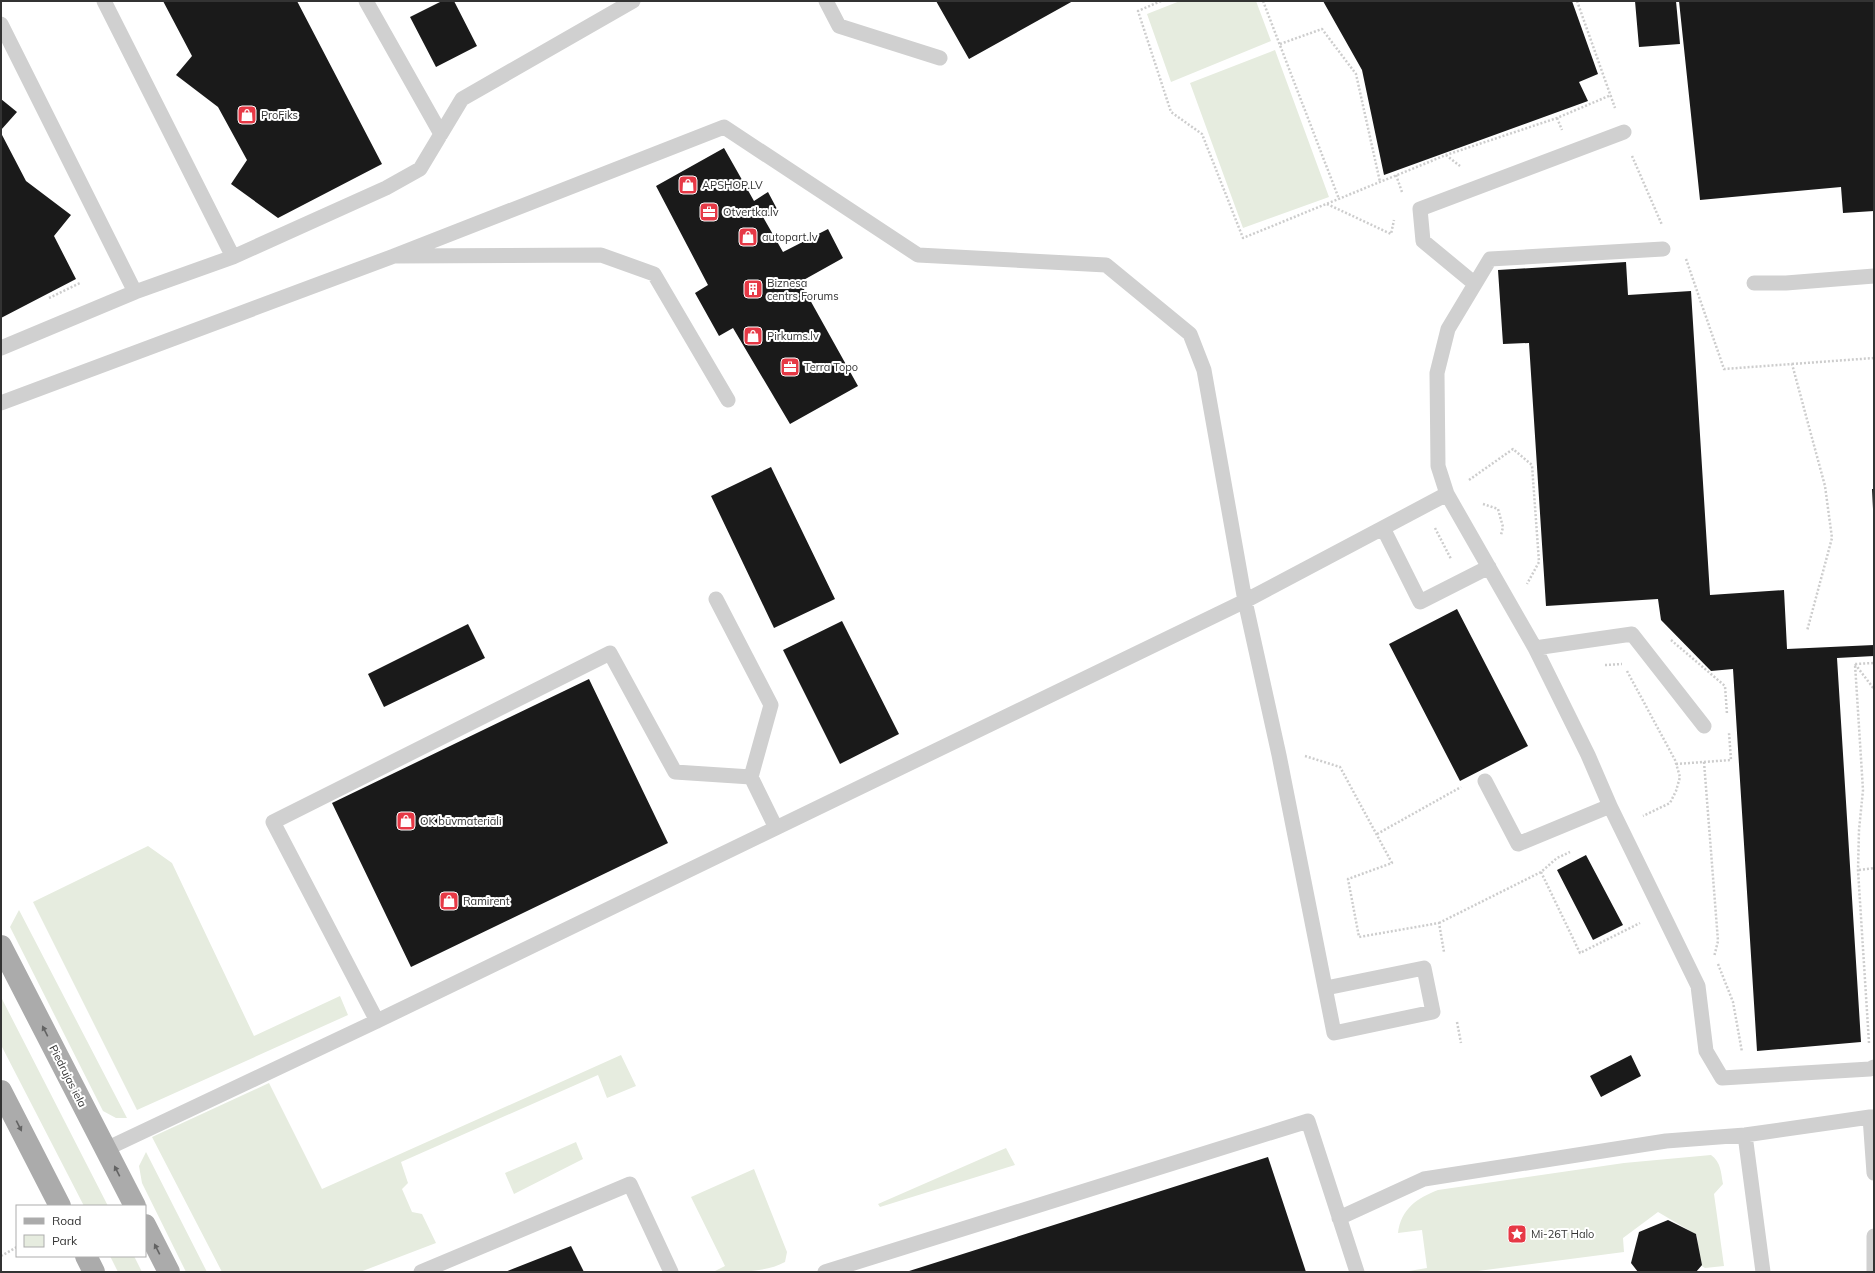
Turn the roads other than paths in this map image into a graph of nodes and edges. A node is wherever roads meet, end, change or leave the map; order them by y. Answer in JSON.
{"nodes":[{"id":1,"x":104,"y":1,"type":"edge"},
{"id":2,"x":366,"y":1,"type":"edge"},
{"id":3,"x":632,"y":1,"type":"edge"},
{"id":4,"x":826,"y":1,"type":"edge"},
{"id":5,"x":1,"y":24,"type":"edge"},
{"id":6,"x":940,"y":58,"type":"dead end"},
{"id":7,"x":1624,"y":132,"type":"dead end"},
{"id":8,"x":441,"y":134,"type":"junction"},
{"id":9,"x":1663,"y":249,"type":"road end"},
{"id":10,"x":394,"y":256,"type":"junction"},
{"id":11,"x":233,"y":257,"type":"junction"},
{"id":12,"x":1874,"y":276,"type":"edge"},
{"id":13,"x":1754,"y":283,"type":"dead end"},
{"id":14,"x":1476,"y":284,"type":"junction"},
{"id":15,"x":135,"y":292,"type":"junction"},
{"id":16,"x":1,"y":348,"type":"edge"},
{"id":17,"x":728,"y":400,"type":"dead end"},
{"id":18,"x":1,"y":403,"type":"edge"},
{"id":19,"x":1447,"y":494,"type":"junction"},
{"id":20,"x":1383,"y":528,"type":"junction"},
{"id":21,"x":1489,"y":567,"type":"junction"},
{"id":22,"x":716,"y":599,"type":"dead end"},
{"id":23,"x":1245,"y":601,"type":"junction"},
{"id":24,"x":1535,"y":648,"type":"junction"},
{"id":25,"x":1704,"y":726,"type":"dead end"},
{"id":26,"x":752,"y":777,"type":"junction"},
{"id":27,"x":1485,"y":781,"type":"road end"},
{"id":28,"x":1610,"y":806,"type":"junction"},
{"id":29,"x":776,"y":828,"type":"junction"},
{"id":30,"x":1,"y":946,"type":"edge"},
{"id":31,"x":1326,"y":988,"type":"junction"},
{"id":32,"x":377,"y":1021,"type":"junction"},
{"id":33,"x":1874,"y":1067,"type":"edge"},
{"id":34,"x":1,"y":1092,"type":"edge"},
{"id":35,"x":1872,"y":1117,"type":"edge"},
{"id":36,"x":1746,"y":1134,"type":"junction"},
{"id":37,"x":106,"y":1149,"type":"junction"},
{"id":38,"x":1874,"y":1173,"type":"edge"},
{"id":39,"x":59,"y":1205,"type":"edge"},
{"id":40,"x":134,"y":1205,"type":"edge"},
{"id":41,"x":1339,"y":1218,"type":"junction"},
{"id":42,"x":146,"y":1227,"type":"edge"},
{"id":43,"x":1874,"y":1236,"type":"edge"},
{"id":44,"x":86,"y":1257,"type":"edge"},
{"id":45,"x":94,"y":1272,"type":"edge"},
{"id":46,"x":169,"y":1272,"type":"edge"},
{"id":47,"x":421,"y":1272,"type":"edge"},
{"id":48,"x":671,"y":1272,"type":"edge"},
{"id":49,"x":825,"y":1272,"type":"edge"},
{"id":50,"x":1357,"y":1272,"type":"edge"},
{"id":51,"x":1764,"y":1272,"type":"edge"},
{"id":52,"x":1874,"y":1272,"type":"edge"}],
"edges":[{"from":1,"to":11,"type":"lane"},
{"from":2,"to":8,"type":"lane"},
{"from":3,"to":8,"type":"lane"},
{"from":4,"to":6,"type":"lane"},
{"from":5,"to":15,"type":"lane"},
{"from":7,"to":14,"type":"lane"},
{"from":8,"to":11,"type":"lane"},
{"from":9,"to":14,"type":"lane"},
{"from":10,"to":17,"type":"lane"},
{"from":10,"to":18,"type":"lane"},
{"from":10,"to":23,"type":"lane"},
{"from":11,"to":15,"type":"lane"},
{"from":12,"to":13,"type":"lane"},
{"from":14,"to":19,"type":"lane"},
{"from":15,"to":16,"type":"lane"},
{"from":19,"to":20,"type":"lane"},
{"from":19,"to":21,"type":"lane"},
{"from":20,"to":21,"type":"lane"},
{"from":20,"to":23,"type":"lane"},
{"from":21,"to":24,"type":"lane"},
{"from":22,"to":26,"type":"lane"},
{"from":23,"to":29,"type":"lane"},
{"from":23,"to":31,"type":"lane"},
{"from":24,"to":25,"type":"lane"},
{"from":24,"to":28,"type":"lane"},
{"from":26,"to":29,"type":"lane"},
{"from":26,"to":32,"type":"lane"},
{"from":27,"to":28,"type":"lane"},
{"from":28,"to":33,"type":"lane"},
{"from":29,"to":32,"type":"lane"},
{"from":37,"to":30,"type":"main road","name":"Piedrujas iela","one_way":true},
{"from":31,"to":31,"type":"lane"},
{"from":32,"to":37,"type":"lane"},
{"from":34,"to":39,"type":"main road","one_way":true},
{"from":35,"to":36,"type":"lane"},
{"from":35,"to":38,"type":"lane"},
{"from":36,"to":41,"type":"lane"},
{"from":36,"to":51,"type":"lane"},
{"from":40,"to":37,"type":"main road","name":"Piedrujas iela","one_way":true},
{"from":41,"to":49,"type":"lane"},
{"from":41,"to":50,"type":"lane"},
{"from":46,"to":42,"type":"main road","one_way":true},
{"from":43,"to":52,"type":"lane"},
{"from":44,"to":45,"type":"main road"},
{"from":47,"to":48,"type":"lane"}]}
